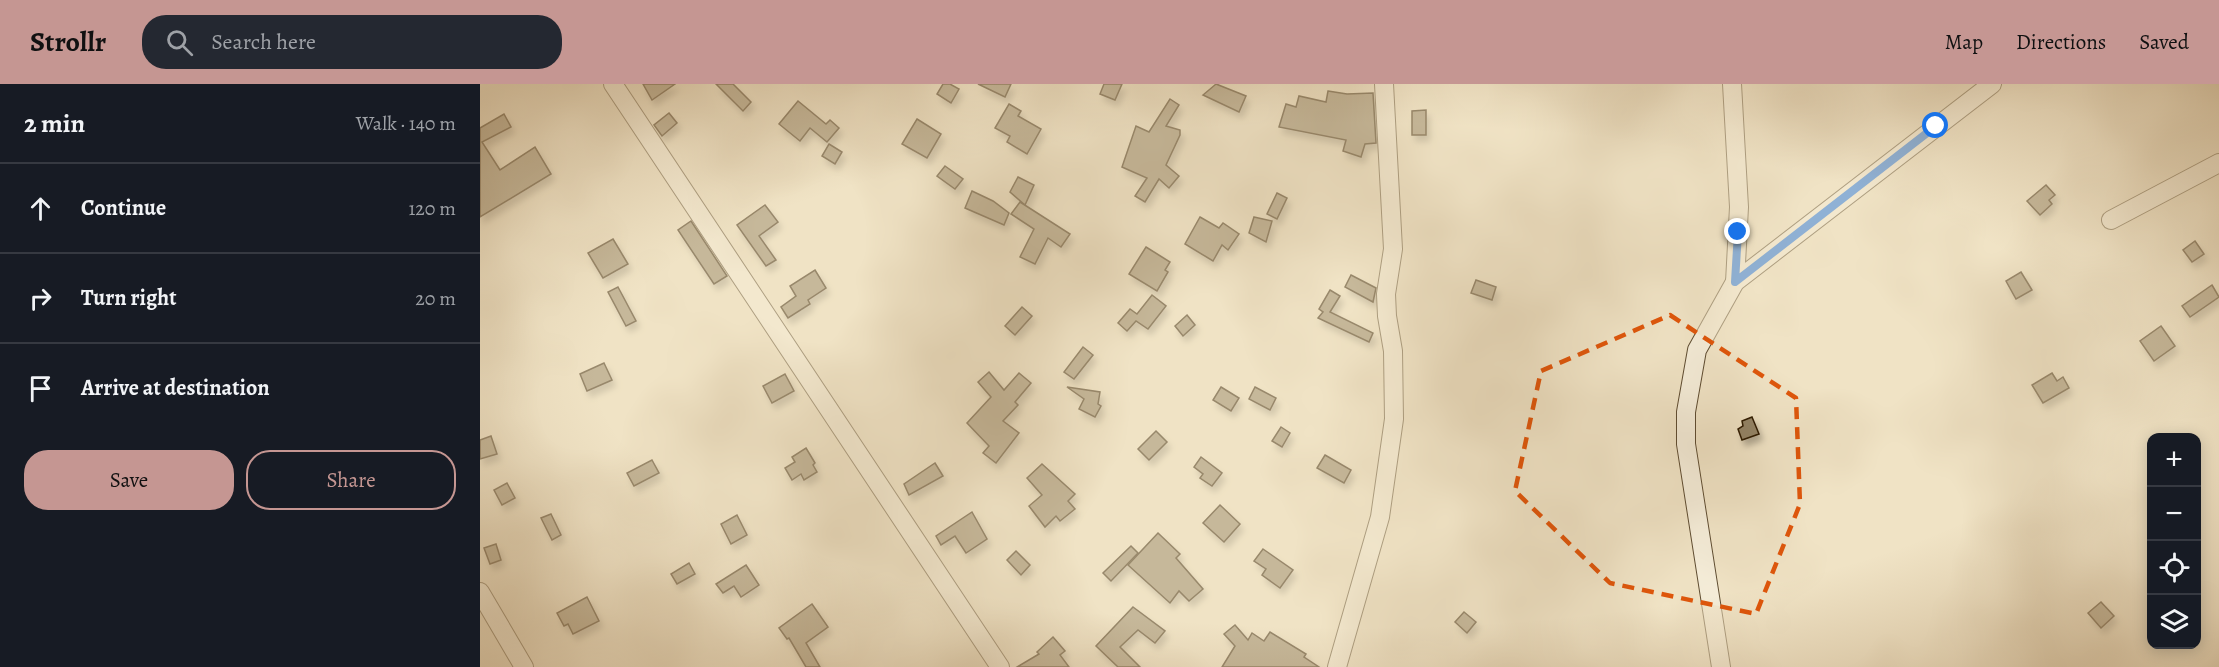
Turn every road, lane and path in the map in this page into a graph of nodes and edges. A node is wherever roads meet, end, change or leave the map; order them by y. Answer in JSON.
{"nodes":[{"id":1,"x":613,"y":84,"type":"edge"},
{"id":2,"x":1384,"y":84,"type":"edge"},
{"id":3,"x":1732,"y":84,"type":"edge"},
{"id":4,"x":1992,"y":84,"type":"edge"},
{"id":5,"x":2219,"y":163,"type":"edge"},
{"id":6,"x":2111,"y":220,"type":"dead end"},
{"id":7,"x":1735,"y":282,"type":"junction"},
{"id":8,"x":480,"y":592,"type":"edge"},
{"id":9,"x":524,"y":667,"type":"edge"},
{"id":10,"x":1000,"y":667,"type":"edge"},
{"id":11,"x":1337,"y":667,"type":"edge"},
{"id":12,"x":1721,"y":667,"type":"edge"}],
"edges":[{"from":1,"to":10,"type":"street"},
{"from":2,"to":11,"type":"street"},
{"from":3,"to":7,"type":"street"},
{"from":4,"to":7,"type":"street"},
{"from":5,"to":6,"type":"street"},
{"from":7,"to":12,"type":"street"},
{"from":8,"to":9,"type":"street"}]}
